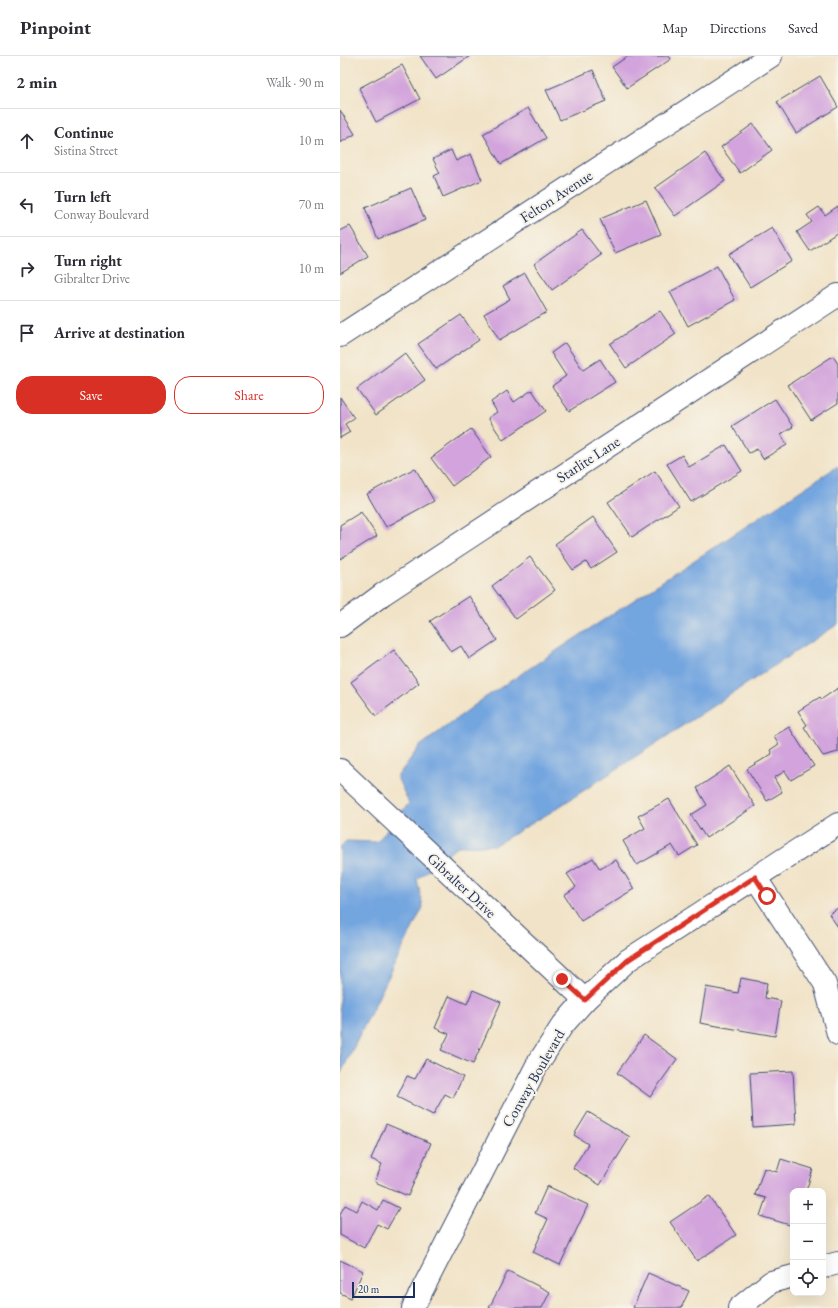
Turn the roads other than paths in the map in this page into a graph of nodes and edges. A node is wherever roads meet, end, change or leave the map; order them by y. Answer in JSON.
{"nodes":[{"id":1,"x":771,"y":56,"type":"edge"},
{"id":2,"x":838,"y":295,"type":"edge"},
{"id":3,"x":340,"y":336,"type":"edge"},
{"id":4,"x":340,"y":626,"type":"edge"},
{"id":5,"x":340,"y":770,"type":"edge"},
{"id":6,"x":838,"y":824,"type":"edge"},
{"id":7,"x":755,"y":877,"type":"junction"},
{"id":8,"x":585,"y":1000,"type":"junction"},
{"id":9,"x":838,"y":1034,"type":"edge"},
{"id":10,"x":838,"y":1263,"type":"edge"},
{"id":11,"x":826,"y":1266,"type":"edge"},
{"id":12,"x":790,"y":1277,"type":"edge"},
{"id":13,"x":413,"y":1308,"type":"edge"},
{"id":14,"x":739,"y":1308,"type":"edge"}],
"edges":[{"from":1,"to":3,"type":"street","name":"Felton Avenue"},
{"from":2,"to":4,"type":"street","name":"Starlite Lane"},
{"from":5,"to":8,"type":"street","name":"Gibralter Drive"},
{"from":6,"to":7,"type":"street","name":"Conway Boulevard"},
{"from":7,"to":8,"type":"street","name":"Conway Boulevard"},
{"from":7,"to":9,"type":"street"},
{"from":8,"to":13,"type":"street","name":"Conway Boulevard"},
{"from":10,"to":11,"type":"street"},
{"from":12,"to":14,"type":"street"}]}
